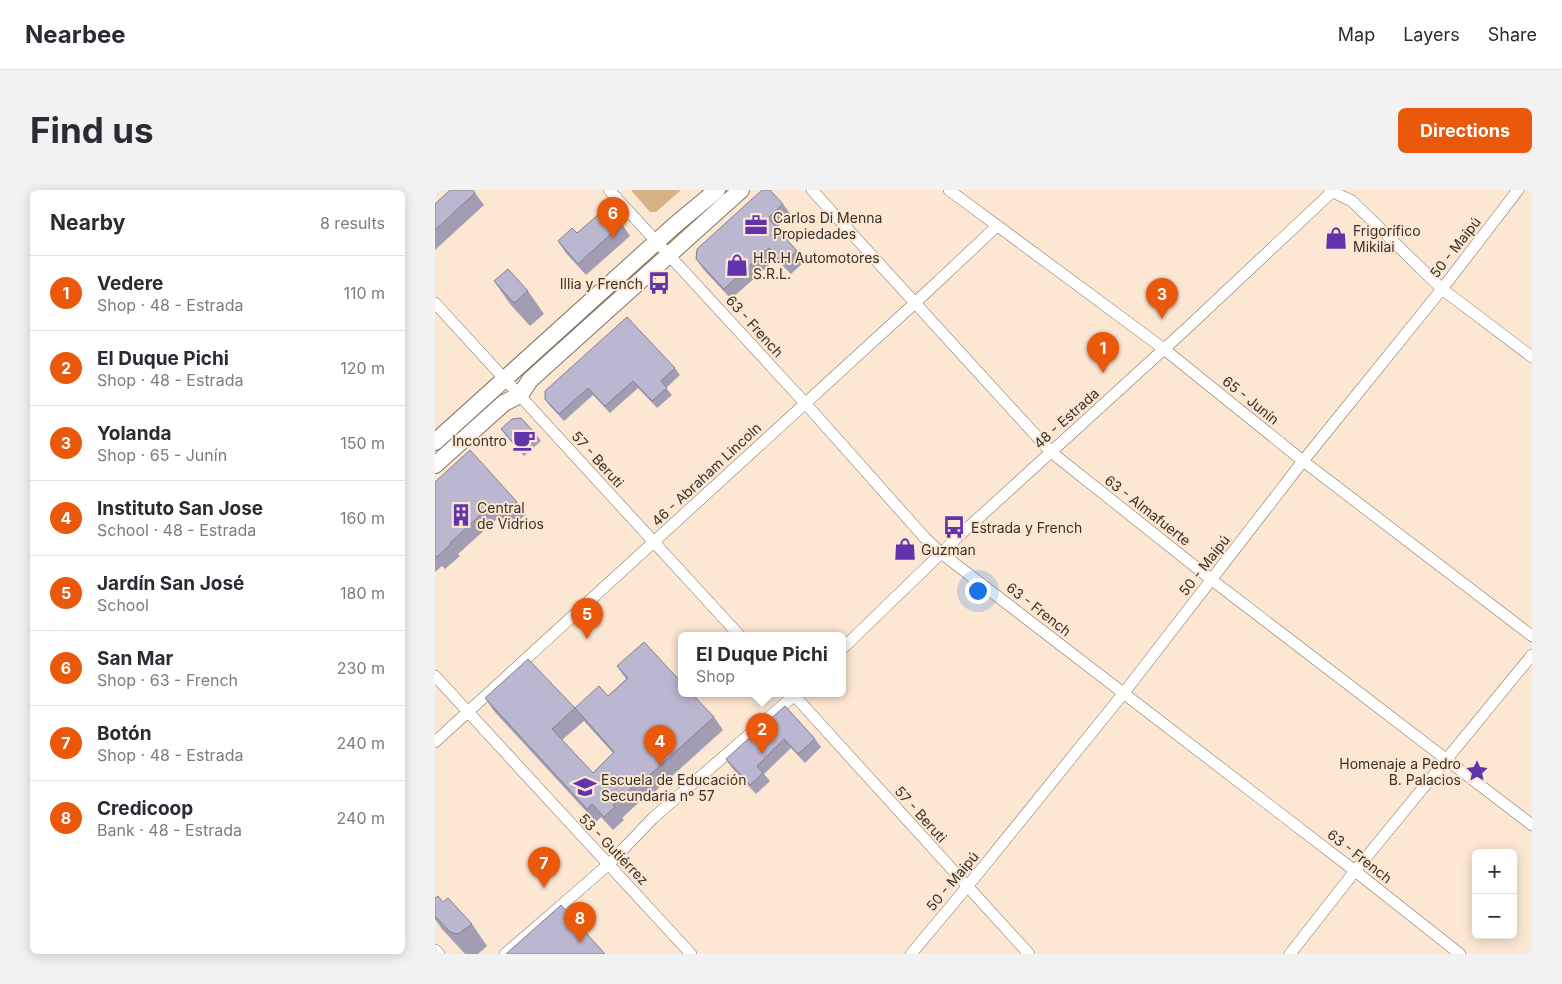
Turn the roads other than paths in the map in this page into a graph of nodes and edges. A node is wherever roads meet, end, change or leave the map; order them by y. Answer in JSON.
{"nodes":[{"id":1,"x":609,"y":190,"type":"edge"},
{"id":2,"x":717,"y":190,"type":"edge"},
{"id":3,"x":741,"y":190,"type":"edge"},
{"id":4,"x":812,"y":190,"type":"edge"},
{"id":5,"x":949,"y":190,"type":"edge"},
{"id":6,"x":1518,"y":190,"type":"edge"},
{"id":7,"x":1332,"y":191,"type":"edge"},
{"id":8,"x":997,"y":226,"type":"junction"},
{"id":9,"x":657,"y":242,"type":"junction"},
{"id":10,"x":669,"y":255,"type":"junction"},
{"id":11,"x":1442,"y":289,"type":"junction"},
{"id":12,"x":435,"y":303,"type":"edge"},
{"id":13,"x":915,"y":303,"type":"junction"},
{"id":14,"x":1164,"y":349,"type":"junction"},
{"id":15,"x":1532,"y":358,"type":"edge"},
{"id":16,"x":505,"y":378,"type":"junction"},
{"id":17,"x":520,"y":395,"type":"junction"},
{"id":18,"x":805,"y":403,"type":"junction"},
{"id":19,"x":435,"y":442,"type":"edge"},
{"id":20,"x":1051,"y":452,"type":"junction"},
{"id":21,"x":1303,"y":461,"type":"junction"},
{"id":22,"x":435,"y":465,"type":"edge"},
{"id":23,"x":654,"y":543,"type":"junction"},
{"id":24,"x":941,"y":553,"type":"junction"},
{"id":25,"x":1212,"y":580,"type":"junction"},
{"id":26,"x":736,"y":632,"type":"edge"},
{"id":27,"x":1532,"y":636,"type":"edge"},
{"id":28,"x":846,"y":645,"type":"edge"},
{"id":29,"x":1532,"y":655,"type":"edge"},
{"id":30,"x":435,"y":676,"type":"edge"},
{"id":31,"x":1123,"y":694,"type":"junction"},
{"id":32,"x":792,"y":697,"type":"edge"},
{"id":33,"x":798,"y":697,"type":"edge"},
{"id":34,"x":467,"y":712,"type":"junction"},
{"id":35,"x":435,"y":742,"type":"edge"},
{"id":36,"x":1447,"y":760,"type":"junction"},
{"id":37,"x":1532,"y":825,"type":"edge"},
{"id":38,"x":609,"y":864,"type":"junction"},
{"id":39,"x":1355,"y":871,"type":"junction"},
{"id":40,"x":967,"y":887,"type":"junction"},
{"id":41,"x":435,"y":950,"type":"edge"},
{"id":42,"x":439,"y":954,"type":"edge"},
{"id":43,"x":505,"y":954,"type":"edge"},
{"id":44,"x":691,"y":954,"type":"edge"},
{"id":45,"x":911,"y":954,"type":"edge"},
{"id":46,"x":1029,"y":954,"type":"edge"},
{"id":47,"x":1290,"y":954,"type":"edge"},
{"id":48,"x":1460,"y":954,"type":"edge"}],
"edges":[{"from":1,"to":9,"type":"street","name":"63 - French"},
{"from":2,"to":9,"type":"main road"},
{"from":3,"to":10,"type":"main road"},
{"from":4,"to":13,"type":"street","name":"63 - Almafuerte"},
{"from":5,"to":8,"type":"street","name":"65 - Junín"},
{"from":6,"to":11,"type":"street","name":"50 - Maipú"},
{"from":7,"to":11,"type":"street"},
{"from":7,"to":14,"type":"street","name":"48 - Estrada"},
{"from":8,"to":13,"type":"street","name":"46 - Abraham Lincoln"},
{"from":8,"to":14,"type":"street","name":"65 - Junín"},
{"from":9,"to":10,"type":"street","name":"63 - French"},
{"from":9,"to":16,"type":"main road"},
{"from":10,"to":17,"type":"main road"},
{"from":10,"to":18,"type":"street","name":"63 - French"},
{"from":11,"to":15,"type":"street"},
{"from":11,"to":21,"type":"street","name":"50 - Maipú"},
{"from":12,"to":16,"type":"street","name":"57 - Beruti"},
{"from":13,"to":18,"type":"street","name":"46 - Abraham Lincoln"},
{"from":13,"to":20,"type":"street","name":"63 - Almafuerte"},
{"from":14,"to":20,"type":"street","name":"48 - Estrada"},
{"from":14,"to":21,"type":"street","name":"65 - Junín"},
{"from":16,"to":17,"type":"street","name":"57 - Beruti"},
{"from":16,"to":19,"type":"main road"},
{"from":17,"to":22,"type":"main road"},
{"from":17,"to":23,"type":"street","name":"57 - Beruti"},
{"from":18,"to":23,"type":"street","name":"46 - Abraham Lincoln"},
{"from":18,"to":24,"type":"street","name":"63 - French"},
{"from":20,"to":24,"type":"street","name":"48 - Estrada"},
{"from":20,"to":25,"type":"street","name":"63 - Almafuerte"},
{"from":21,"to":25,"type":"street","name":"50 - Maipú"},
{"from":21,"to":27,"type":"street","name":"65 - Junín"},
{"from":23,"to":26,"type":"street","name":"57 - Beruti"},
{"from":23,"to":34,"type":"street","name":"46 - Abraham Lincoln"},
{"from":24,"to":28,"type":"street","name":"48 - Estrada"},
{"from":24,"to":31,"type":"street","name":"63 - French"},
{"from":25,"to":31,"type":"street","name":"50 - Maipú"},
{"from":25,"to":36,"type":"street","name":"63 - Almafuerte"},
{"from":29,"to":36,"type":"street"},
{"from":30,"to":34,"type":"street","name":"53 - Gutiérrez"},
{"from":31,"to":39,"type":"street","name":"63 - French"},
{"from":31,"to":40,"type":"street","name":"50 - Maipú"},
{"from":32,"to":38,"type":"street"},
{"from":33,"to":40,"type":"street","name":"57 - Beruti"},
{"from":34,"to":35,"type":"street","name":"46 - Abraham Lincoln"},
{"from":34,"to":38,"type":"street","name":"53 - Gutiérrez"},
{"from":36,"to":37,"type":"street","name":"63 - Almafuerte"},
{"from":36,"to":39,"type":"street"},
{"from":38,"to":43,"type":"street"},
{"from":38,"to":44,"type":"street","name":"53 - Gutiérrez"},
{"from":39,"to":47,"type":"street"},
{"from":39,"to":48,"type":"street","name":"63 - French"},
{"from":40,"to":45,"type":"street","name":"50 - Maipú"},
{"from":40,"to":46,"type":"street","name":"57 - Beruti"},
{"from":41,"to":42,"type":"street"}]}
